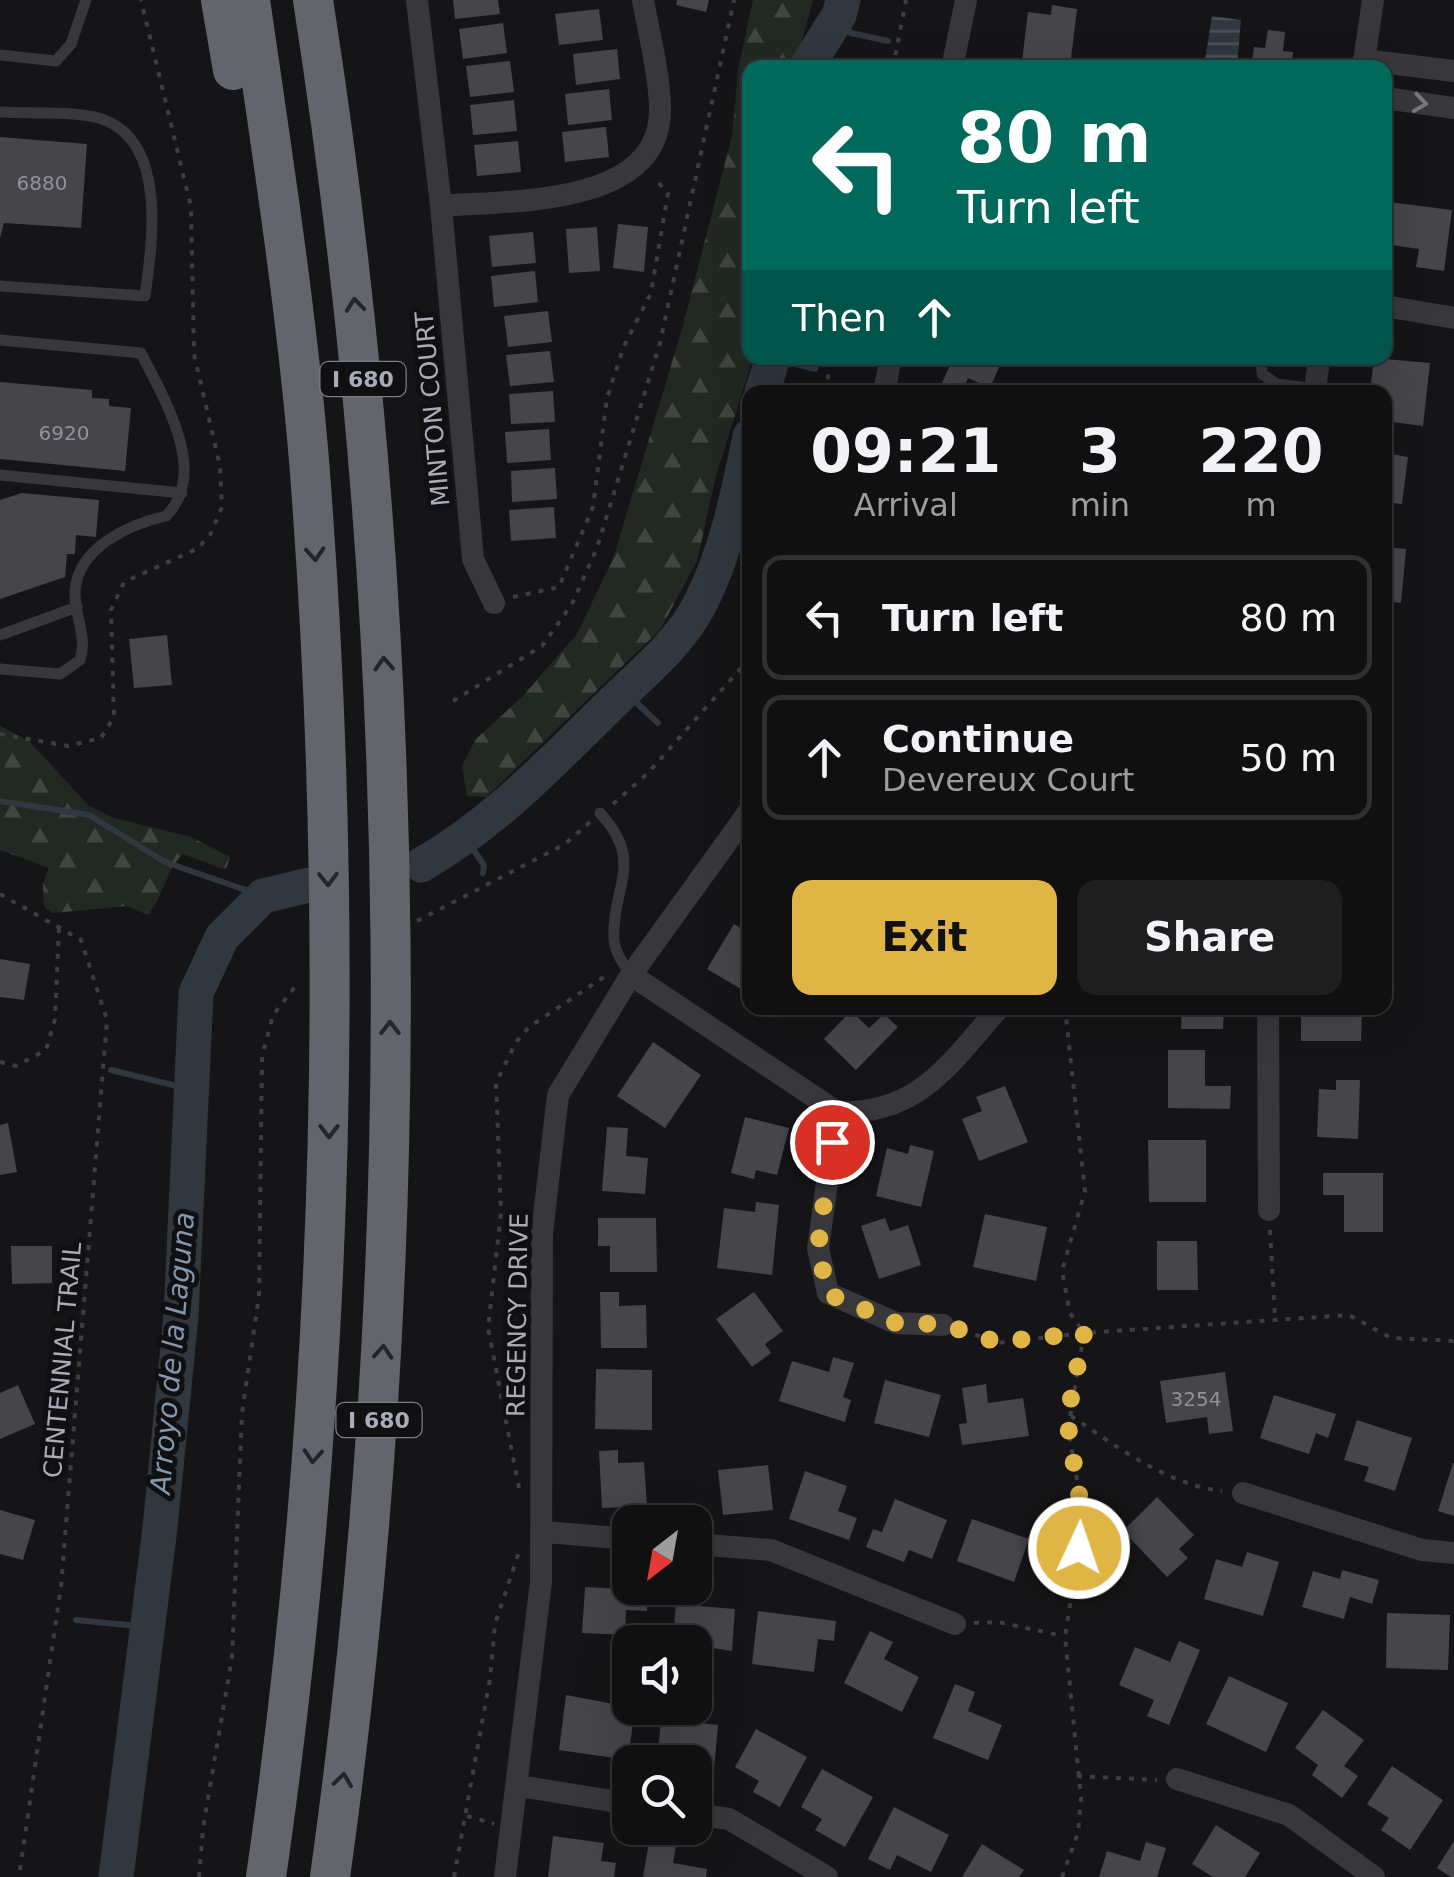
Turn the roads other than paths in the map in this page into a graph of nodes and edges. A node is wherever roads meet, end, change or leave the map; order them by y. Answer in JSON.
{"nodes":[{"id":1,"x":86,"y":0,"type":"edge"},
{"id":2,"x":221,"y":0,"type":"edge"},
{"id":3,"x":250,"y":0,"type":"edge"},
{"id":4,"x":313,"y":0,"type":"edge"},
{"id":5,"x":417,"y":0,"type":"edge"},
{"id":6,"x":644,"y":0,"type":"edge"},
{"id":7,"x":966,"y":0,"type":"edge"},
{"id":8,"x":1373,"y":0,"type":"edge"},
{"id":9,"x":0,"y":55,"type":"edge"},
{"id":10,"x":954,"y":60,"type":"edge"},
{"id":11,"x":1364,"y":60,"type":"edge"},
{"id":12,"x":1392,"y":67,"type":"edge"},
{"id":13,"x":1454,"y":72,"type":"edge"},
{"id":14,"x":1392,"y":99,"type":"edge"},
{"id":15,"x":1454,"y":108,"type":"edge"},
{"id":16,"x":0,"y":112,"type":"edge"},
{"id":17,"x":442,"y":206,"type":"junction"},
{"id":18,"x":0,"y":286,"type":"edge"},
{"id":19,"x":1392,"y":307,"type":"edge"},
{"id":20,"x":1454,"y":318,"type":"edge"},
{"id":21,"x":0,"y":340,"type":"edge"},
{"id":22,"x":1261,"y":365,"type":"edge"},
{"id":23,"x":1286,"y":385,"type":"edge"},
{"id":24,"x":308,"y":457,"type":"junction"},
{"id":25,"x":0,"y":475,"type":"edge"},
{"id":26,"x":182,"y":493,"type":"junction"},
{"id":27,"x":494,"y":603,"type":"road end"},
{"id":28,"x":77,"y":607,"type":"junction"},
{"id":29,"x":0,"y":636,"type":"edge"},
{"id":30,"x":0,"y":669,"type":"edge"},
{"id":31,"x":600,"y":813,"type":"dead end"},
{"id":32,"x":742,"y":821,"type":"edge"},
{"id":33,"x":631,"y":976,"type":"junction"},
{"id":34,"x":993,"y":1015,"type":"edge"},
{"id":35,"x":1268,"y":1015,"type":"edge"},
{"id":36,"x":838,"y":1112,"type":"junction"},
{"id":37,"x":1269,"y":1210,"type":"road end"},
{"id":38,"x":943,"y":1324,"type":"road end"},
{"id":39,"x":1243,"y":1494,"type":"road end"},
{"id":40,"x":534,"y":1534,"type":"junction"},
{"id":41,"x":612,"y":1538,"type":"edge"},
{"id":42,"x":712,"y":1545,"type":"edge"},
{"id":43,"x":1454,"y":1553,"type":"edge"},
{"id":44,"x":954,"y":1624,"type":"road end"},
{"id":45,"x":1177,"y":1779,"type":"road end"},
{"id":46,"x":518,"y":1786,"type":"junction"},
{"id":47,"x":612,"y":1801,"type":"edge"},
{"id":48,"x":712,"y":1816,"type":"edge"},
{"id":49,"x":266,"y":1877,"type":"edge"},
{"id":50,"x":330,"y":1877,"type":"edge"},
{"id":51,"x":504,"y":1877,"type":"edge"},
{"id":52,"x":826,"y":1877,"type":"edge"},
{"id":53,"x":1374,"y":1877,"type":"edge"}],
"edges":[{"from":1,"to":9,"type":"lane"},
{"from":2,"to":24,"type":"highway"},
{"from":3,"to":24,"type":"highway","number":"I 680"},
{"from":50,"to":4,"type":"highway","number":"I 680","one_way":true},
{"from":5,"to":17,"type":"street","name":"MINTON COURT"},
{"from":6,"to":17,"type":"street"},
{"from":7,"to":10,"type":"street"},
{"from":8,"to":11,"type":"street"},
{"from":12,"to":13,"type":"street"},
{"from":14,"to":15,"type":"street","one_way":true},
{"from":16,"to":18,"type":"lane"},
{"from":17,"to":27,"type":"street","name":"MINTON COURT"},
{"from":19,"to":20,"type":"street"},
{"from":21,"to":26,"type":"lane"},
{"from":22,"to":23,"type":"lane"},
{"from":24,"to":49,"type":"highway","number":"I 680","one_way":true},
{"from":25,"to":26,"type":"lane"},
{"from":26,"to":28,"type":"lane"},
{"from":28,"to":29,"type":"lane"},
{"from":28,"to":30,"type":"lane"},
{"from":31,"to":33,"type":"lane"},
{"from":32,"to":33,"type":"street","name":"REGENCY DRIVE"},
{"from":33,"to":36,"type":"street"},
{"from":33,"to":40,"type":"street","name":"REGENCY DRIVE"},
{"from":34,"to":36,"type":"street"},
{"from":35,"to":37,"type":"street"},
{"from":36,"to":38,"type":"street"},
{"from":39,"to":43,"type":"street"},
{"from":40,"to":41,"type":"street"},
{"from":40,"to":46,"type":"street","name":"REGENCY DRIVE"},
{"from":42,"to":44,"type":"street"},
{"from":45,"to":53,"type":"street"},
{"from":46,"to":47,"type":"street"},
{"from":46,"to":51,"type":"street","name":"REGENCY DRIVE"},
{"from":48,"to":52,"type":"street"}]}
